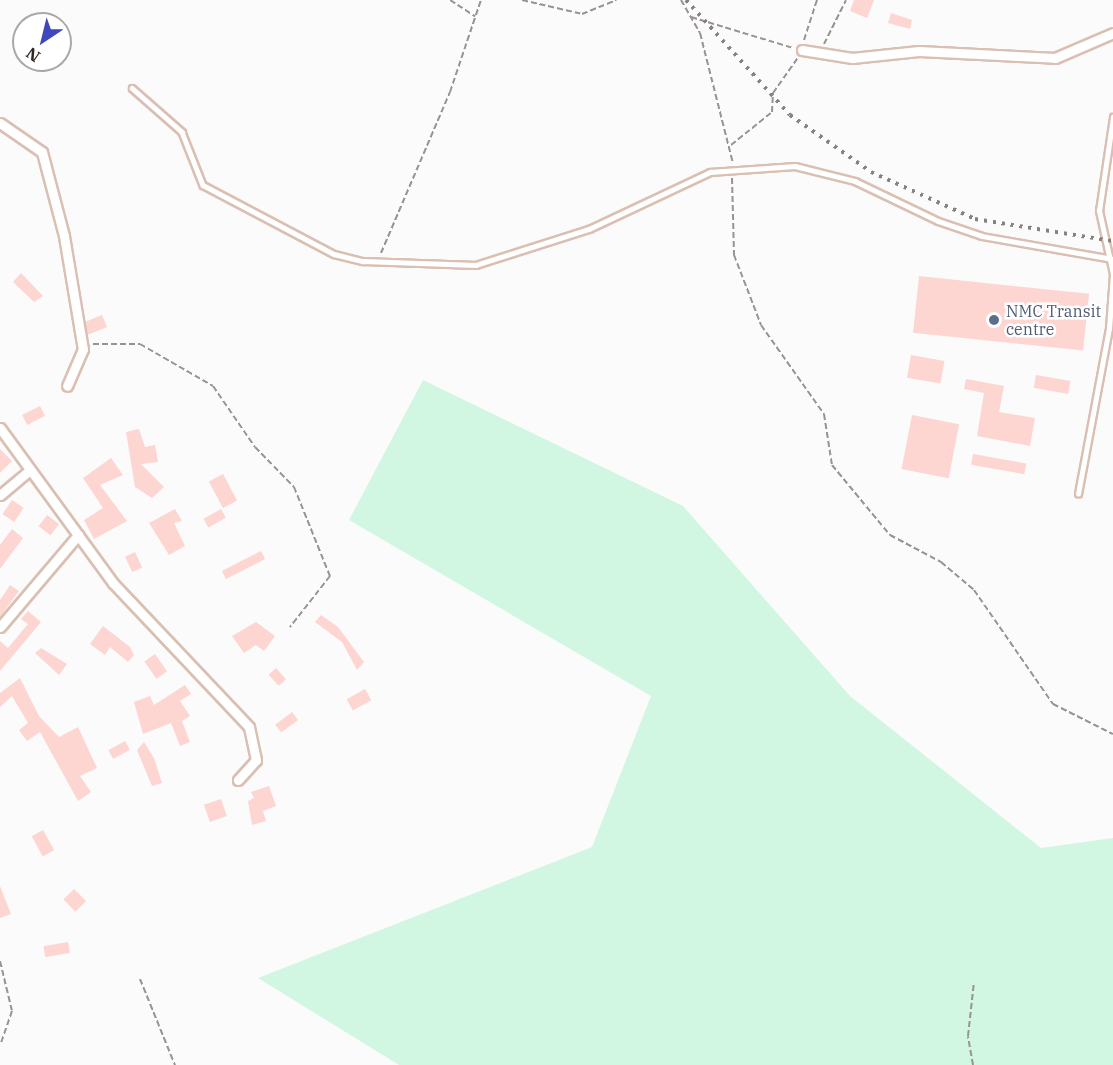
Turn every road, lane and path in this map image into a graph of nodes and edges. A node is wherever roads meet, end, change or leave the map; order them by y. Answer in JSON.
{"nodes":[{"id":1,"x":450,"y":0,"type":"edge"},
{"id":2,"x":481,"y":0,"type":"edge"},
{"id":3,"x":522,"y":0,"type":"edge"},
{"id":4,"x":616,"y":0,"type":"edge"},
{"id":5,"x":681,"y":0,"type":"edge"},
{"id":6,"x":817,"y":0,"type":"edge"},
{"id":7,"x":846,"y":0,"type":"edge"},
{"id":8,"x":475,"y":16,"type":"junction"},
{"id":9,"x":691,"y":17,"type":"junction"},
{"id":10,"x":1113,"y":33,"type":"edge"},
{"id":11,"x":802,"y":50,"type":"junction"},
{"id":12,"x":821,"y":55,"type":"junction"},
{"id":13,"x":132,"y":88,"type":"dead end"},
{"id":14,"x":1113,"y":117,"type":"edge"},
{"id":15,"x":0,"y":124,"type":"edge"},
{"id":16,"x":730,"y":145,"type":"junction"},
{"id":17,"x":733,"y":167,"type":"junction"},
{"id":18,"x":1112,"y":258,"type":"edge"},
{"id":19,"x":376,"y":264,"type":"junction"},
{"id":20,"x":81,"y":343,"type":"junction"},
{"id":21,"x":67,"y":386,"type":"dead end"},
{"id":22,"x":0,"y":429,"type":"edge"},
{"id":23,"x":29,"y":471,"type":"junction"},
{"id":24,"x":1078,"y":494,"type":"dead end"},
{"id":25,"x":0,"y":495,"type":"edge"},
{"id":26,"x":78,"y":536,"type":"junction"},
{"id":27,"x":0,"y":627,"type":"edge"},
{"id":28,"x":290,"y":627,"type":"dead end"},
{"id":29,"x":1113,"y":734,"type":"edge"},
{"id":30,"x":238,"y":780,"type":"dead end"},
{"id":31,"x":0,"y":961,"type":"edge"},
{"id":32,"x":140,"y":979,"type":"dead end"},
{"id":33,"x":974,"y":982,"type":"dead end"},
{"id":34,"x":0,"y":1045,"type":"edge"},
{"id":35,"x":175,"y":1065,"type":"edge"},
{"id":36,"x":973,"y":1065,"type":"edge"}],
"edges":[{"from":1,"to":8,"type":"path"},
{"from":2,"to":8,"type":"path"},
{"from":3,"to":4,"type":"path"},
{"from":5,"to":9,"type":"path"},
{"from":6,"to":11,"type":"path"},
{"from":7,"to":12,"type":"path"},
{"from":8,"to":19,"type":"path"},
{"from":9,"to":11,"type":"path"},
{"from":9,"to":16,"type":"path"},
{"from":10,"to":12,"type":"street"},
{"from":11,"to":12,"type":"street"},
{"from":11,"to":16,"type":"path"},
{"from":13,"to":19,"type":"lane"},
{"from":14,"to":18,"type":"lane"},
{"from":15,"to":20,"type":"street"},
{"from":16,"to":17,"type":"path"},
{"from":17,"to":18,"type":"lane"},
{"from":17,"to":19,"type":"lane"},
{"from":17,"to":29,"type":"path"},
{"from":18,"to":24,"type":"lane"},
{"from":20,"to":21,"type":"street"},
{"from":20,"to":28,"type":"path"},
{"from":22,"to":23,"type":"street"},
{"from":23,"to":25,"type":"street"},
{"from":23,"to":26,"type":"street"},
{"from":26,"to":27,"type":"street"},
{"from":26,"to":30,"type":"street"},
{"from":31,"to":34,"type":"path"},
{"from":32,"to":35,"type":"path"},
{"from":33,"to":36,"type":"path"}]}
